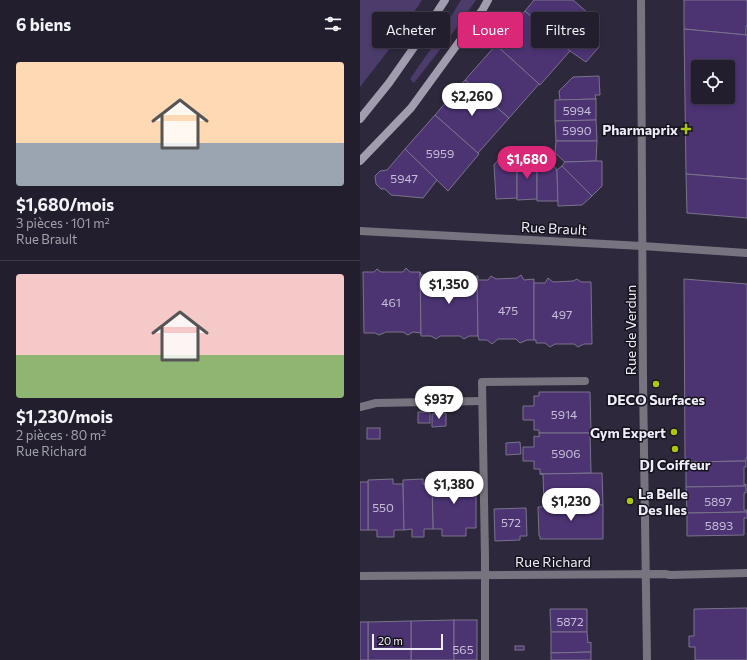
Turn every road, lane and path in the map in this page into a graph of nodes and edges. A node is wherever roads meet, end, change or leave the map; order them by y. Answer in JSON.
{"nodes":[{"id":1,"x":445,"y":0,"type":"edge"},
{"id":2,"x":488,"y":0,"type":"edge"},
{"id":3,"x":641,"y":0,"type":"edge"},
{"id":4,"x":360,"y":119,"type":"edge"},
{"id":5,"x":360,"y":161,"type":"edge"},
{"id":6,"x":360,"y":231,"type":"edge"},
{"id":7,"x":642,"y":246,"type":"junction"},
{"id":8,"x":747,"y":252,"type":"edge"},
{"id":9,"x":585,"y":381,"type":"dead end"},
{"id":10,"x":482,"y":401,"type":"junction"},
{"id":11,"x":360,"y":407,"type":"edge"},
{"id":12,"x":747,"y":573,"type":"edge"},
{"id":13,"x":646,"y":574,"type":"junction"},
{"id":14,"x":485,"y":575,"type":"junction"},
{"id":15,"x":360,"y":576,"type":"edge"},
{"id":16,"x":485,"y":660,"type":"edge"},
{"id":17,"x":647,"y":660,"type":"edge"}],
"edges":[{"from":1,"to":4,"type":"main road"},
{"from":2,"to":5,"type":"main road"},
{"from":3,"to":7,"type":"street","name":"Rue de Verdun"},
{"from":6,"to":7,"type":"street","name":"Rue Brault"},
{"from":7,"to":8,"type":"street","name":"Rue Brault"},
{"from":7,"to":13,"type":"street","name":"Rue de Verdun"},
{"from":9,"to":10,"type":"street"},
{"from":10,"to":11,"type":"street"},
{"from":10,"to":14,"type":"street"},
{"from":12,"to":13,"type":"street","name":"Rue Richard"},
{"from":13,"to":14,"type":"street","name":"Rue Richard"},
{"from":13,"to":17,"type":"street","name":"Rue de Verdun"},
{"from":14,"to":15,"type":"street","name":"Rue Richard"},
{"from":14,"to":16,"type":"street"}]}
